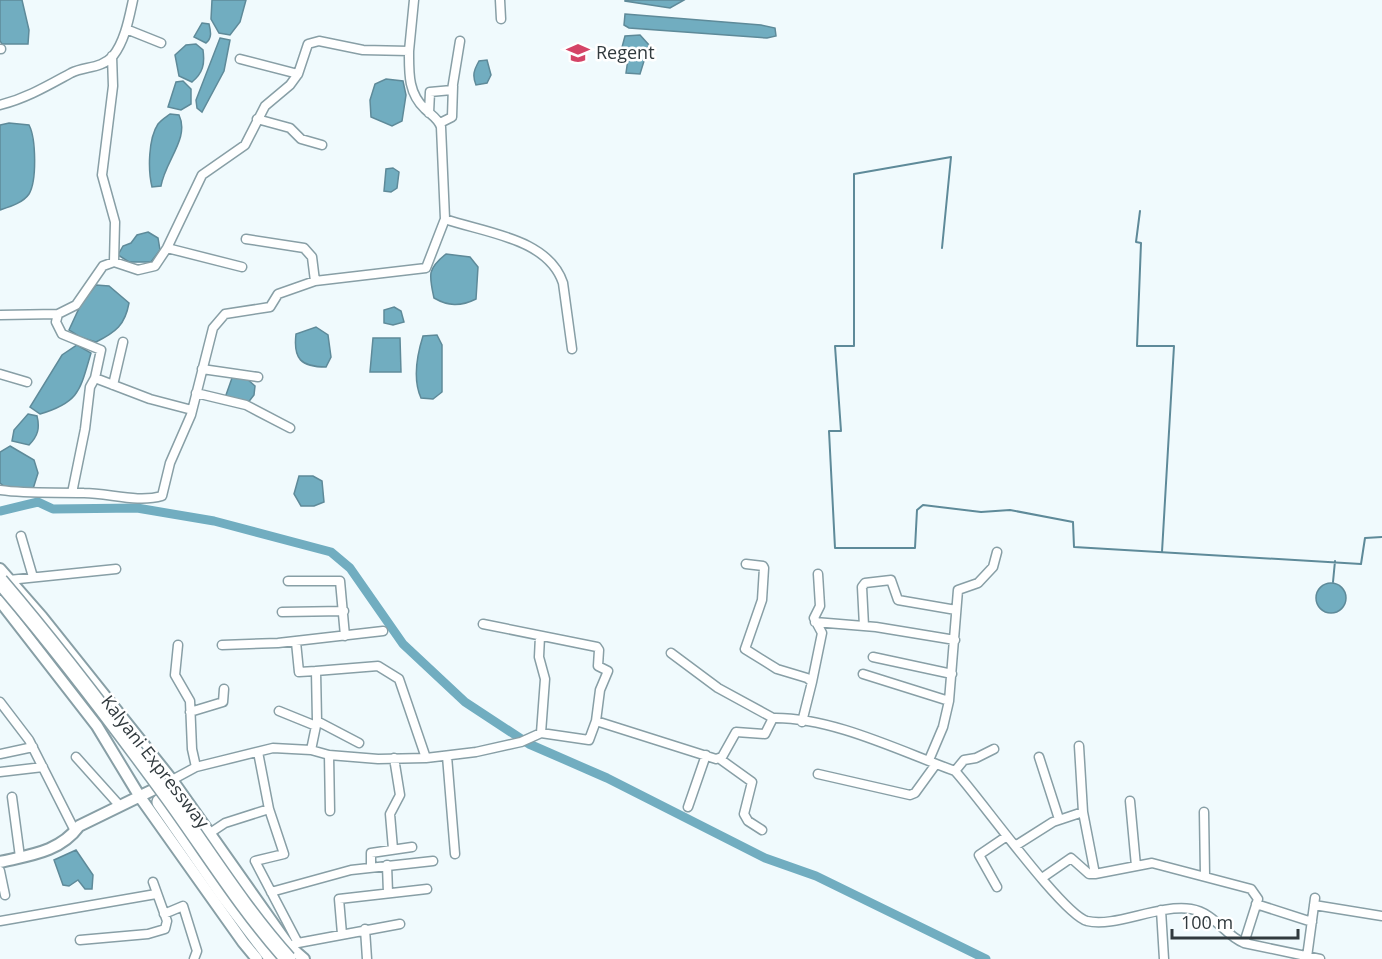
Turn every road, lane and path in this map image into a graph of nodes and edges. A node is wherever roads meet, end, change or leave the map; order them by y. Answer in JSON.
{"nodes":[{"id":1,"x":133,"y":0,"type":"edge"},
{"id":2,"x":414,"y":0,"type":"edge"},
{"id":3,"x":500,"y":0,"type":"edge"},
{"id":4,"x":501,"y":19,"type":"dead end"},
{"id":5,"x":126,"y":29,"type":"junction"},
{"id":6,"x":460,"y":41,"type":"dead end"},
{"id":7,"x":161,"y":43,"type":"dead end"},
{"id":8,"x":409,"y":51,"type":"junction"},
{"id":9,"x":112,"y":56,"type":"junction"},
{"id":10,"x":240,"y":59,"type":"dead end"},
{"id":11,"x":298,"y":74,"type":"junction"},
{"id":12,"x":453,"y":86,"type":"junction"},
{"id":13,"x":0,"y":105,"type":"edge"},
{"id":14,"x":429,"y":113,"type":"junction"},
{"id":15,"x":257,"y":119,"type":"junction"},
{"id":16,"x":440,"y":123,"type":"junction"},
{"id":17,"x":322,"y":145,"type":"dead end"},
{"id":18,"x":445,"y":219,"type":"junction"},
{"id":19,"x":246,"y":238,"type":"dead end"},
{"id":20,"x":167,"y":248,"type":"junction"},
{"id":21,"x":114,"y":262,"type":"junction"},
{"id":22,"x":242,"y":267,"type":"dead end"},
{"id":23,"x":315,"y":281,"type":"junction"},
{"id":24,"x":57,"y":314,"type":"junction"},
{"id":25,"x":0,"y":315,"type":"edge"},
{"id":26,"x":123,"y":342,"type":"dead end"},
{"id":27,"x":572,"y":349,"type":"dead end"},
{"id":28,"x":202,"y":369,"type":"junction"},
{"id":29,"x":0,"y":374,"type":"edge"},
{"id":30,"x":258,"y":377,"type":"dead end"},
{"id":31,"x":96,"y":378,"type":"junction"},
{"id":32,"x":27,"y":382,"type":"dead end"},
{"id":33,"x":113,"y":385,"type":"junction"},
{"id":34,"x":196,"y":393,"type":"junction"},
{"id":35,"x":192,"y":410,"type":"junction"},
{"id":36,"x":290,"y":428,"type":"dead end"},
{"id":37,"x":0,"y":490,"type":"edge"},
{"id":38,"x":72,"y":493,"type":"junction"},
{"id":39,"x":21,"y":536,"type":"dead end"},
{"id":40,"x":997,"y":552,"type":"dead end"},
{"id":41,"x":746,"y":564,"type":"dead end"},
{"id":42,"x":0,"y":569,"type":"edge"},
{"id":43,"x":116,"y":570,"type":"dead end"},
{"id":44,"x":818,"y":574,"type":"dead end"},
{"id":45,"x":33,"y":577,"type":"junction"},
{"id":46,"x":288,"y":581,"type":"dead end"},
{"id":47,"x":3,"y":583,"type":"edge"},
{"id":48,"x":0,"y":601,"type":"edge"},
{"id":49,"x":956,"y":610,"type":"junction"},
{"id":50,"x":344,"y":611,"type":"junction"},
{"id":51,"x":282,"y":612,"type":"dead end"},
{"id":52,"x":815,"y":622,"type":"junction"},
{"id":53,"x":483,"y":624,"type":"dead end"},
{"id":54,"x":864,"y":626,"type":"junction"},
{"id":55,"x":383,"y":631,"type":"dead end"},
{"id":56,"x":345,"y":636,"type":"junction"},
{"id":57,"x":540,"y":636,"type":"junction"},
{"id":58,"x":956,"y":640,"type":"junction"},
{"id":59,"x":296,"y":642,"type":"junction"},
{"id":60,"x":178,"y":645,"type":"dead end"},
{"id":61,"x":222,"y":645,"type":"dead end"},
{"id":62,"x":671,"y":653,"type":"dead end"},
{"id":63,"x":873,"y":657,"type":"dead end"},
{"id":64,"x":316,"y":671,"type":"junction"},
{"id":65,"x":863,"y":674,"type":"dead end"},
{"id":66,"x":952,"y":674,"type":"junction"},
{"id":67,"x":812,"y":682,"type":"junction"},
{"id":68,"x":224,"y":688,"type":"dead end"},
{"id":69,"x":949,"y":701,"type":"junction"},
{"id":70,"x":0,"y":702,"type":"edge"},
{"id":71,"x":279,"y":711,"type":"dead end"},
{"id":72,"x":190,"y":712,"type":"junction"},
{"id":73,"x":773,"y":718,"type":"junction"},
{"id":74,"x":596,"y":721,"type":"junction"},
{"id":75,"x":802,"y":722,"type":"junction"},
{"id":76,"x":316,"y":724,"type":"junction"},
{"id":77,"x":541,"y":733,"type":"junction"},
{"id":78,"x":359,"y":743,"type":"dead end"},
{"id":79,"x":1079,"y":746,"type":"dead end"},
{"id":80,"x":33,"y":747,"type":"junction"},
{"id":81,"x":994,"y":749,"type":"dead end"},
{"id":82,"x":311,"y":750,"type":"junction"},
{"id":83,"x":258,"y":752,"type":"junction"},
{"id":84,"x":0,"y":754,"type":"edge"},
{"id":85,"x":328,"y":755,"type":"junction"},
{"id":86,"x":706,"y":755,"type":"junction"},
{"id":87,"x":447,"y":756,"type":"junction"},
{"id":88,"x":76,"y":757,"type":"dead end"},
{"id":89,"x":1039,"y":757,"type":"dead end"},
{"id":90,"x":394,"y":758,"type":"junction"},
{"id":91,"x":426,"y":758,"type":"junction"},
{"id":92,"x":720,"y":759,"type":"junction"},
{"id":93,"x":932,"y":762,"type":"junction"},
{"id":94,"x":44,"y":767,"type":"junction"},
{"id":95,"x":196,"y":767,"type":"junction"},
{"id":96,"x":955,"y":771,"type":"junction"},
{"id":97,"x":0,"y":772,"type":"edge"},
{"id":98,"x":818,"y":774,"type":"dead end"},
{"id":99,"x":172,"y":780,"type":"junction"},
{"id":100,"x":145,"y":795,"type":"junction"},
{"id":101,"x":12,"y":797,"type":"dead end"},
{"id":102,"x":1130,"y":801,"type":"dead end"},
{"id":103,"x":120,"y":806,"type":"junction"},
{"id":104,"x":688,"y":807,"type":"dead end"},
{"id":105,"x":269,"y":809,"type":"junction"},
{"id":106,"x":330,"y":812,"type":"dead end"},
{"id":107,"x":1083,"y":812,"type":"junction"},
{"id":108,"x":1204,"y":812,"type":"dead end"},
{"id":109,"x":1059,"y":819,"type":"junction"},
{"id":110,"x":762,"y":830,"type":"dead end"},
{"id":111,"x":75,"y":831,"type":"junction"},
{"id":112,"x":210,"y":832,"type":"junction"},
{"id":113,"x":1007,"y":836,"type":"junction"},
{"id":114,"x":1015,"y":846,"type":"junction"},
{"id":115,"x":412,"y":847,"type":"dead end"},
{"id":116,"x":393,"y":849,"type":"junction"},
{"id":117,"x":454,"y":854,"type":"dead end"},
{"id":118,"x":20,"y":857,"type":"junction"},
{"id":119,"x":433,"y":861,"type":"dead end"},
{"id":120,"x":0,"y":862,"type":"edge"},
{"id":121,"x":387,"y":865,"type":"junction"},
{"id":122,"x":371,"y":866,"type":"junction"},
{"id":123,"x":1136,"y":866,"type":"junction"},
{"id":124,"x":0,"y":871,"type":"edge"},
{"id":125,"x":1095,"y":874,"type":"junction"},
{"id":126,"x":1205,"y":875,"type":"junction"},
{"id":127,"x":1042,"y":878,"type":"junction"},
{"id":128,"x":153,"y":882,"type":"dead end"},
{"id":129,"x":997,"y":887,"type":"dead end"},
{"id":130,"x":427,"y":889,"type":"dead end"},
{"id":131,"x":271,"y":892,"type":"junction"},
{"id":132,"x":388,"y":893,"type":"junction"},
{"id":133,"x":156,"y":894,"type":"junction"},
{"id":134,"x":5,"y":895,"type":"dead end"},
{"id":135,"x":1256,"y":904,"type":"junction"},
{"id":136,"x":1161,"y":910,"type":"junction"},
{"id":137,"x":164,"y":914,"type":"junction"},
{"id":138,"x":1382,"y":916,"type":"edge"},
{"id":139,"x":0,"y":921,"type":"edge"},
{"id":140,"x":1312,"y":922,"type":"junction"},
{"id":141,"x":400,"y":924,"type":"dead end"},
{"id":142,"x":364,"y":929,"type":"junction"},
{"id":143,"x":342,"y":934,"type":"junction"},
{"id":144,"x":80,"y":940,"type":"dead end"},
{"id":145,"x":1244,"y":943,"type":"junction"},
{"id":146,"x":292,"y":949,"type":"edge"},
{"id":147,"x":1286,"y":956,"type":"edge"},
{"id":148,"x":1307,"y":957,"type":"junction"},
{"id":149,"x":194,"y":959,"type":"edge"},
{"id":150,"x":257,"y":959,"type":"edge"},
{"id":151,"x":273,"y":959,"type":"edge"},
{"id":152,"x":304,"y":959,"type":"edge"},
{"id":153,"x":367,"y":959,"type":"edge"},
{"id":154,"x":1164,"y":959,"type":"edge"},
{"id":155,"x":1320,"y":959,"type":"edge"}],
"edges":[{"from":1,"to":5,"type":"street"},
{"from":2,"to":8,"type":"street"},
{"from":3,"to":4,"type":"street"},
{"from":5,"to":7,"type":"street"},
{"from":5,"to":9,"type":"street"},
{"from":6,"to":12,"type":"street"},
{"from":8,"to":11,"type":"street"},
{"from":8,"to":14,"type":"street"},
{"from":9,"to":13,"type":"street"},
{"from":9,"to":21,"type":"street"},
{"from":10,"to":11,"type":"street"},
{"from":11,"to":15,"type":"street"},
{"from":12,"to":14,"type":"street"},
{"from":12,"to":16,"type":"street"},
{"from":14,"to":16,"type":"street"},
{"from":15,"to":17,"type":"street"},
{"from":15,"to":20,"type":"street"},
{"from":16,"to":18,"type":"street"},
{"from":18,"to":23,"type":"street"},
{"from":18,"to":27,"type":"street"},
{"from":19,"to":23,"type":"street"},
{"from":20,"to":21,"type":"street"},
{"from":20,"to":22,"type":"street"},
{"from":21,"to":24,"type":"street"},
{"from":23,"to":28,"type":"street"},
{"from":24,"to":25,"type":"street"},
{"from":24,"to":31,"type":"street"},
{"from":26,"to":33,"type":"street"},
{"from":28,"to":30,"type":"street"},
{"from":28,"to":34,"type":"street"},
{"from":29,"to":32,"type":"street"},
{"from":31,"to":33,"type":"street"},
{"from":31,"to":38,"type":"street"},
{"from":33,"to":35,"type":"street"},
{"from":34,"to":35,"type":"street"},
{"from":34,"to":36,"type":"street"},
{"from":35,"to":38,"type":"street"},
{"from":37,"to":38,"type":"street"},
{"from":39,"to":45,"type":"street"},
{"from":40,"to":49,"type":"street"},
{"from":41,"to":67,"type":"street"},
{"from":42,"to":47,"type":"street","name":"Kalyani Expressway"},
{"from":43,"to":45,"type":"street"},
{"from":44,"to":52,"type":"street"},
{"from":45,"to":47,"type":"street"},
{"from":46,"to":50,"type":"street"},
{"from":47,"to":99,"type":"street","name":"Kalyani Expressway"},
{"from":47,"to":146,"type":"highway","name":"Kalyani Expressway","bridge":true},
{"from":47,"to":151,"type":"highway","name":"Kalyani Expressway","bridge":true},
{"from":48,"to":100,"type":"street","name":"Kalyani Expressway"},
{"from":49,"to":54,"type":"street"},
{"from":49,"to":58,"type":"street"},
{"from":50,"to":51,"type":"street"},
{"from":50,"to":56,"type":"street"},
{"from":52,"to":54,"type":"street"},
{"from":52,"to":67,"type":"street"},
{"from":53,"to":57,"type":"street"},
{"from":54,"to":58,"type":"street"},
{"from":55,"to":56,"type":"street"},
{"from":56,"to":59,"type":"street"},
{"from":57,"to":74,"type":"street"},
{"from":57,"to":77,"type":"street"},
{"from":58,"to":66,"type":"street"},
{"from":59,"to":61,"type":"street"},
{"from":59,"to":64,"type":"street"},
{"from":60,"to":72,"type":"street"},
{"from":62,"to":73,"type":"street"},
{"from":63,"to":66,"type":"street"},
{"from":64,"to":76,"type":"street"},
{"from":64,"to":91,"type":"street"},
{"from":65,"to":69,"type":"street"},
{"from":66,"to":69,"type":"street"},
{"from":67,"to":75,"type":"street"},
{"from":68,"to":72,"type":"street"},
{"from":69,"to":93,"type":"street"},
{"from":70,"to":80,"type":"street"},
{"from":71,"to":76,"type":"street"},
{"from":72,"to":95,"type":"street"},
{"from":73,"to":75,"type":"street"},
{"from":73,"to":92,"type":"street"},
{"from":74,"to":77,"type":"street"},
{"from":74,"to":86,"type":"street"},
{"from":75,"to":93,"type":"street"},
{"from":76,"to":78,"type":"street"},
{"from":76,"to":82,"type":"street"},
{"from":77,"to":87,"type":"street"},
{"from":79,"to":107,"type":"street"},
{"from":80,"to":84,"type":"street"},
{"from":80,"to":94,"type":"street"},
{"from":81,"to":96,"type":"street"},
{"from":82,"to":83,"type":"street"},
{"from":82,"to":85,"type":"street"},
{"from":83,"to":95,"type":"street"},
{"from":83,"to":105,"type":"street"},
{"from":85,"to":90,"type":"street"},
{"from":85,"to":106,"type":"street"},
{"from":86,"to":92,"type":"street"},
{"from":86,"to":104,"type":"street"},
{"from":87,"to":91,"type":"street"},
{"from":87,"to":117,"type":"street"},
{"from":88,"to":103,"type":"street"},
{"from":89,"to":109,"type":"street"},
{"from":90,"to":91,"type":"street"},
{"from":90,"to":116,"type":"street"},
{"from":92,"to":110,"type":"street"},
{"from":93,"to":96,"type":"street"},
{"from":93,"to":98,"type":"street"},
{"from":94,"to":97,"type":"street"},
{"from":94,"to":111,"type":"street"},
{"from":95,"to":99,"type":"street"},
{"from":96,"to":113,"type":"street"},
{"from":99,"to":100,"type":"street"},
{"from":99,"to":112,"type":"street","name":"Kalyani Expressway"},
{"from":100,"to":103,"type":"street"},
{"from":100,"to":150,"type":"street","name":"Kalyani Expressway"},
{"from":101,"to":118,"type":"street"},
{"from":102,"to":123,"type":"street"},
{"from":103,"to":111,"type":"street"},
{"from":105,"to":112,"type":"street"},
{"from":105,"to":131,"type":"street"},
{"from":107,"to":109,"type":"street"},
{"from":107,"to":125,"type":"street"},
{"from":108,"to":126,"type":"street"},
{"from":109,"to":114,"type":"street"},
{"from":111,"to":118,"type":"street"},
{"from":112,"to":146,"type":"street","name":"Kalyani Expressway"},
{"from":113,"to":114,"type":"street"},
{"from":113,"to":129,"type":"street"},
{"from":114,"to":127,"type":"street"},
{"from":115,"to":116,"type":"street"},
{"from":116,"to":122,"type":"street"},
{"from":118,"to":120,"type":"street"},
{"from":119,"to":121,"type":"street"},
{"from":121,"to":122,"type":"street"},
{"from":121,"to":132,"type":"street"},
{"from":122,"to":131,"type":"street"},
{"from":123,"to":125,"type":"street"},
{"from":123,"to":126,"type":"street"},
{"from":124,"to":134,"type":"street"},
{"from":125,"to":127,"type":"street"},
{"from":126,"to":135,"type":"street"},
{"from":127,"to":136,"type":"street"},
{"from":128,"to":133,"type":"street"},
{"from":130,"to":132,"type":"street"},
{"from":131,"to":146,"type":"street"},
{"from":132,"to":143,"type":"street"},
{"from":133,"to":137,"type":"street"},
{"from":133,"to":139,"type":"street"},
{"from":135,"to":140,"type":"street"},
{"from":135,"to":145,"type":"street"},
{"from":136,"to":145,"type":"street"},
{"from":136,"to":154,"type":"street"},
{"from":137,"to":144,"type":"street"},
{"from":137,"to":149,"type":"street"},
{"from":138,"to":140,"type":"street"},
{"from":140,"to":148,"type":"street"},
{"from":141,"to":142,"type":"street"},
{"from":142,"to":143,"type":"street"},
{"from":142,"to":153,"type":"street"},
{"from":143,"to":146,"type":"street"},
{"from":145,"to":147,"type":"street"},
{"from":146,"to":152,"type":"street","name":"Kalyani Expressway"},
{"from":147,"to":148,"type":"street"},
{"from":148,"to":155,"type":"street"}]}
